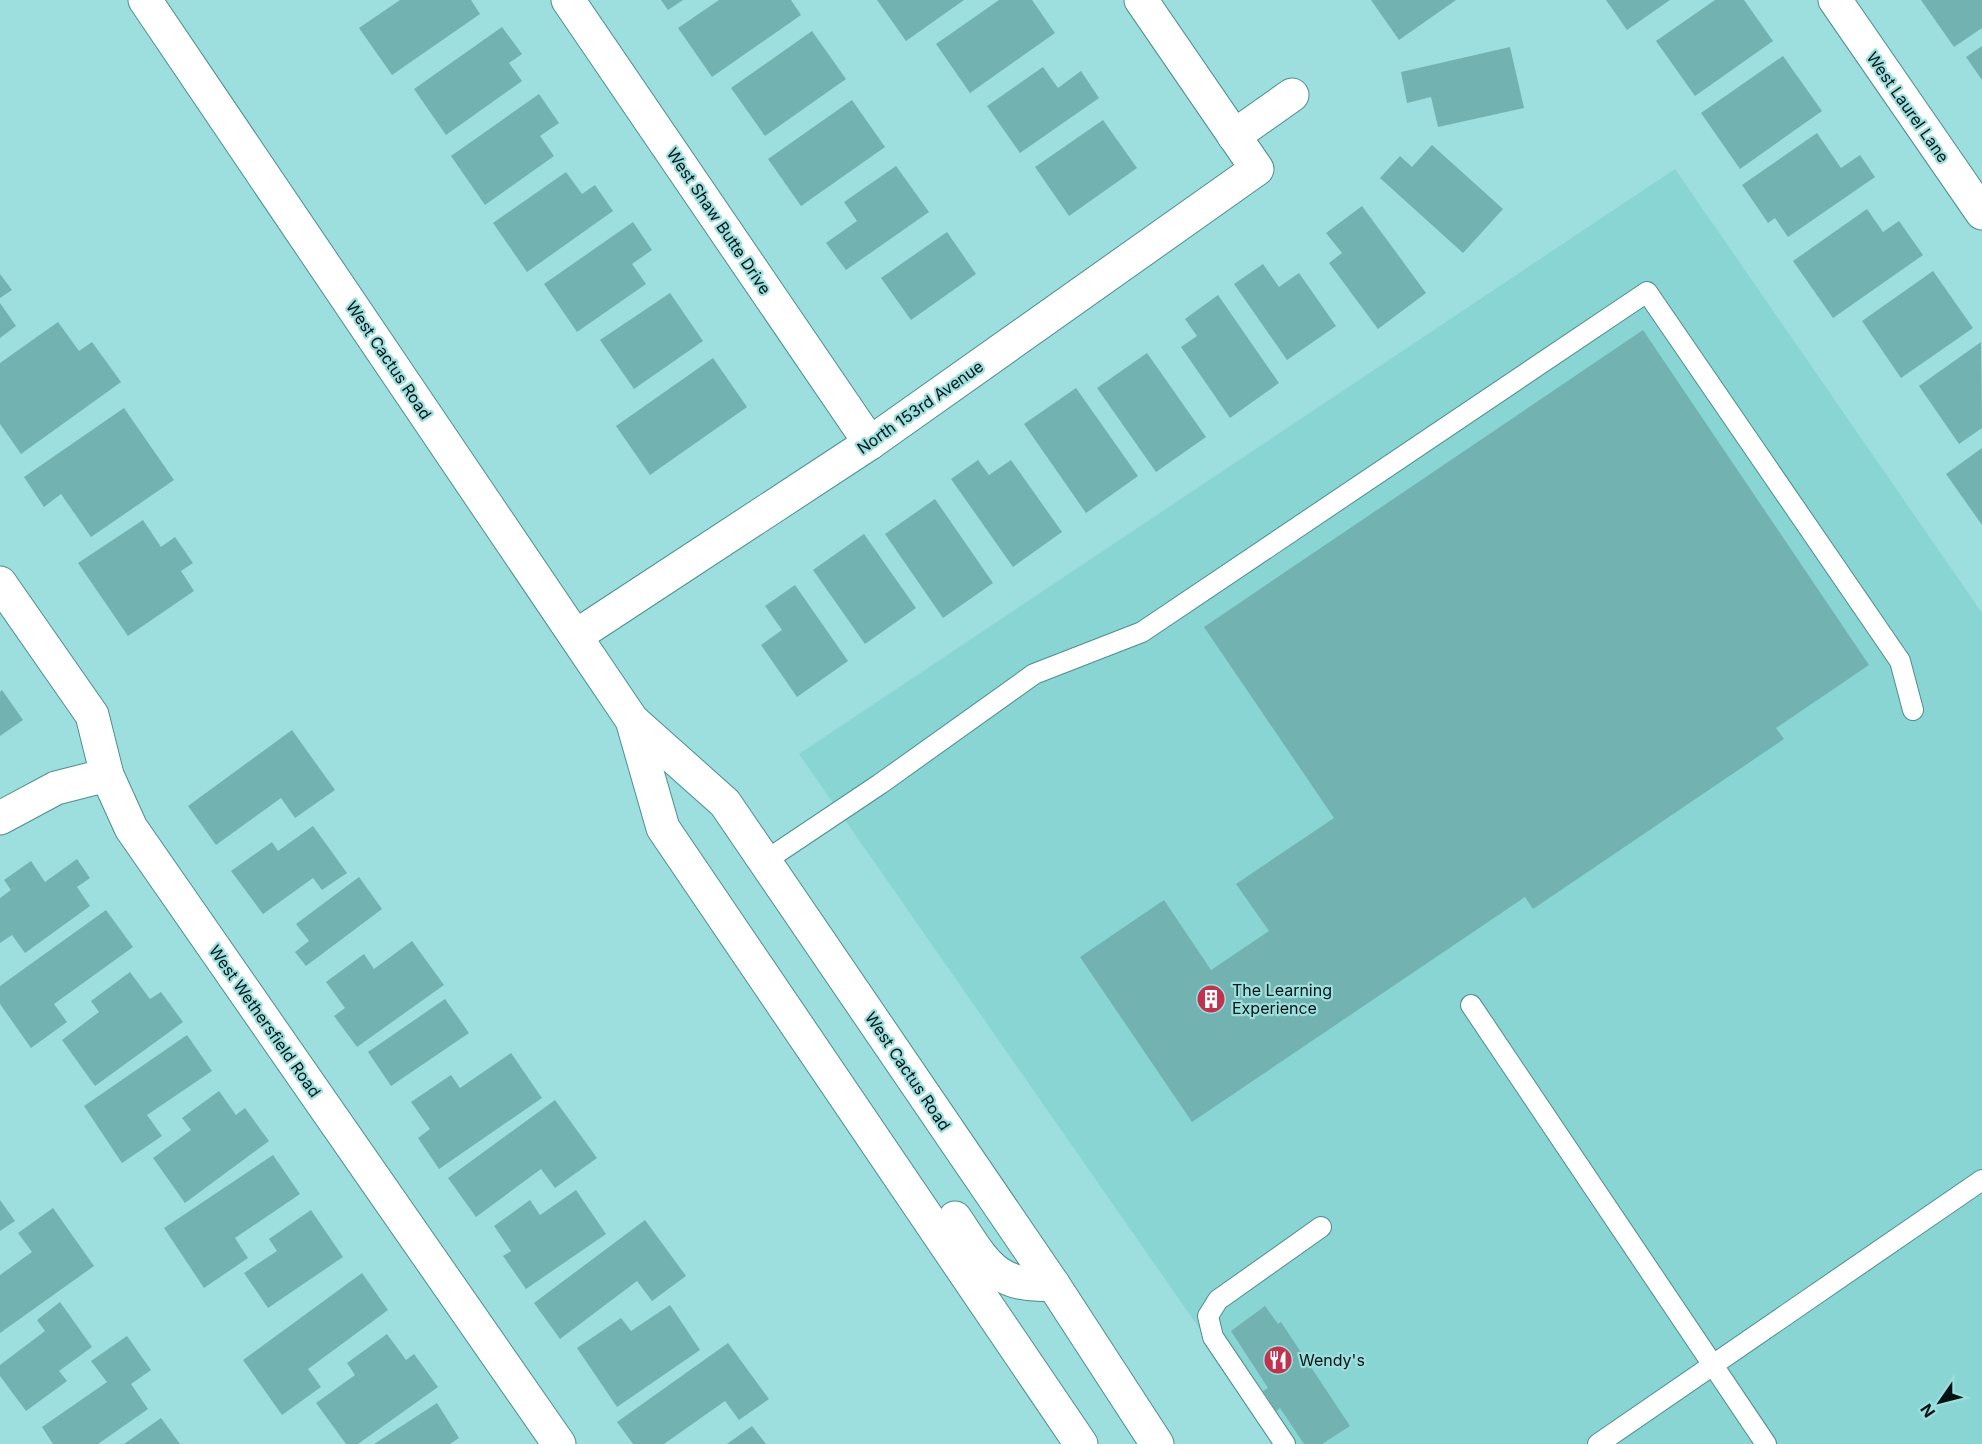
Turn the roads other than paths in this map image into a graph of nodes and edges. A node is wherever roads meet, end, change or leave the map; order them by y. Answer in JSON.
{"nodes":[{"id":1,"x":145,"y":0,"type":"edge"},
{"id":2,"x":568,"y":0,"type":"edge"},
{"id":3,"x":1141,"y":0,"type":"edge"},
{"id":4,"x":1834,"y":0,"type":"edge"},
{"id":5,"x":1293,"y":95,"type":"dead end"},
{"id":6,"x":1234,"y":136,"type":"junction"},
{"id":7,"x":1982,"y":213,"type":"edge"},
{"id":8,"x":870,"y":443,"type":"junction"},
{"id":9,"x":0,"y":582,"type":"edge"},
{"id":10,"x":576,"y":636,"type":"junction"},
{"id":11,"x":1913,"y":710,"type":"dead end"},
{"id":12,"x":632,"y":720,"type":"junction"},
{"id":13,"x":107,"y":775,"type":"junction"},
{"id":14,"x":0,"y":818,"type":"edge"},
{"id":15,"x":765,"y":861,"type":"junction"},
{"id":16,"x":1471,"y":1005,"type":"dead end"},
{"id":17,"x":827,"y":1070,"type":"junction"},
{"id":18,"x":1982,"y":1180,"type":"edge"},
{"id":19,"x":1321,"y":1227,"type":"dead end"},
{"id":20,"x":1053,"y":1284,"type":"junction"},
{"id":21,"x":1714,"y":1366,"type":"junction"},
{"id":22,"x":559,"y":1444,"type":"edge"},
{"id":23,"x":1081,"y":1444,"type":"edge"},
{"id":24,"x":1158,"y":1444,"type":"edge"},
{"id":25,"x":1285,"y":1444,"type":"edge"},
{"id":26,"x":1598,"y":1444,"type":"edge"},
{"id":27,"x":1766,"y":1444,"type":"edge"}],
"edges":[{"from":1,"to":10,"type":"street","name":"West Cactus Road"},
{"from":2,"to":8,"type":"street","name":"West Shaw Butte Drive"},
{"from":3,"to":6,"type":"street"},
{"from":4,"to":7,"type":"street","name":"West Laurel Lane"},
{"from":5,"to":6,"type":"street"},
{"from":6,"to":8,"type":"street","name":"North 153rd Avenue"},
{"from":8,"to":10,"type":"street","name":"North 153rd Avenue"},
{"from":9,"to":13,"type":"street","name":"West Wethersfield Road"},
{"from":10,"to":12,"type":"street","name":"West Cactus Road"},
{"from":11,"to":15,"type":"lane"},
{"from":12,"to":15,"type":"street","name":"West Cactus Road"},
{"from":12,"to":17,"type":"street","name":"West Cactus Road"},
{"from":13,"to":14,"type":"street"},
{"from":13,"to":22,"type":"street","name":"West Wethersfield Road"},
{"from":15,"to":20,"type":"street","name":"West Cactus Road"},
{"from":16,"to":21,"type":"lane"},
{"from":17,"to":20,"type":"street"},
{"from":17,"to":23,"type":"street","name":"West Cactus Road"},
{"from":18,"to":21,"type":"lane"},
{"from":19,"to":25,"type":"lane"},
{"from":20,"to":24,"type":"street","name":"West Cactus Road"},
{"from":21,"to":26,"type":"lane"},
{"from":21,"to":27,"type":"lane"}]}
